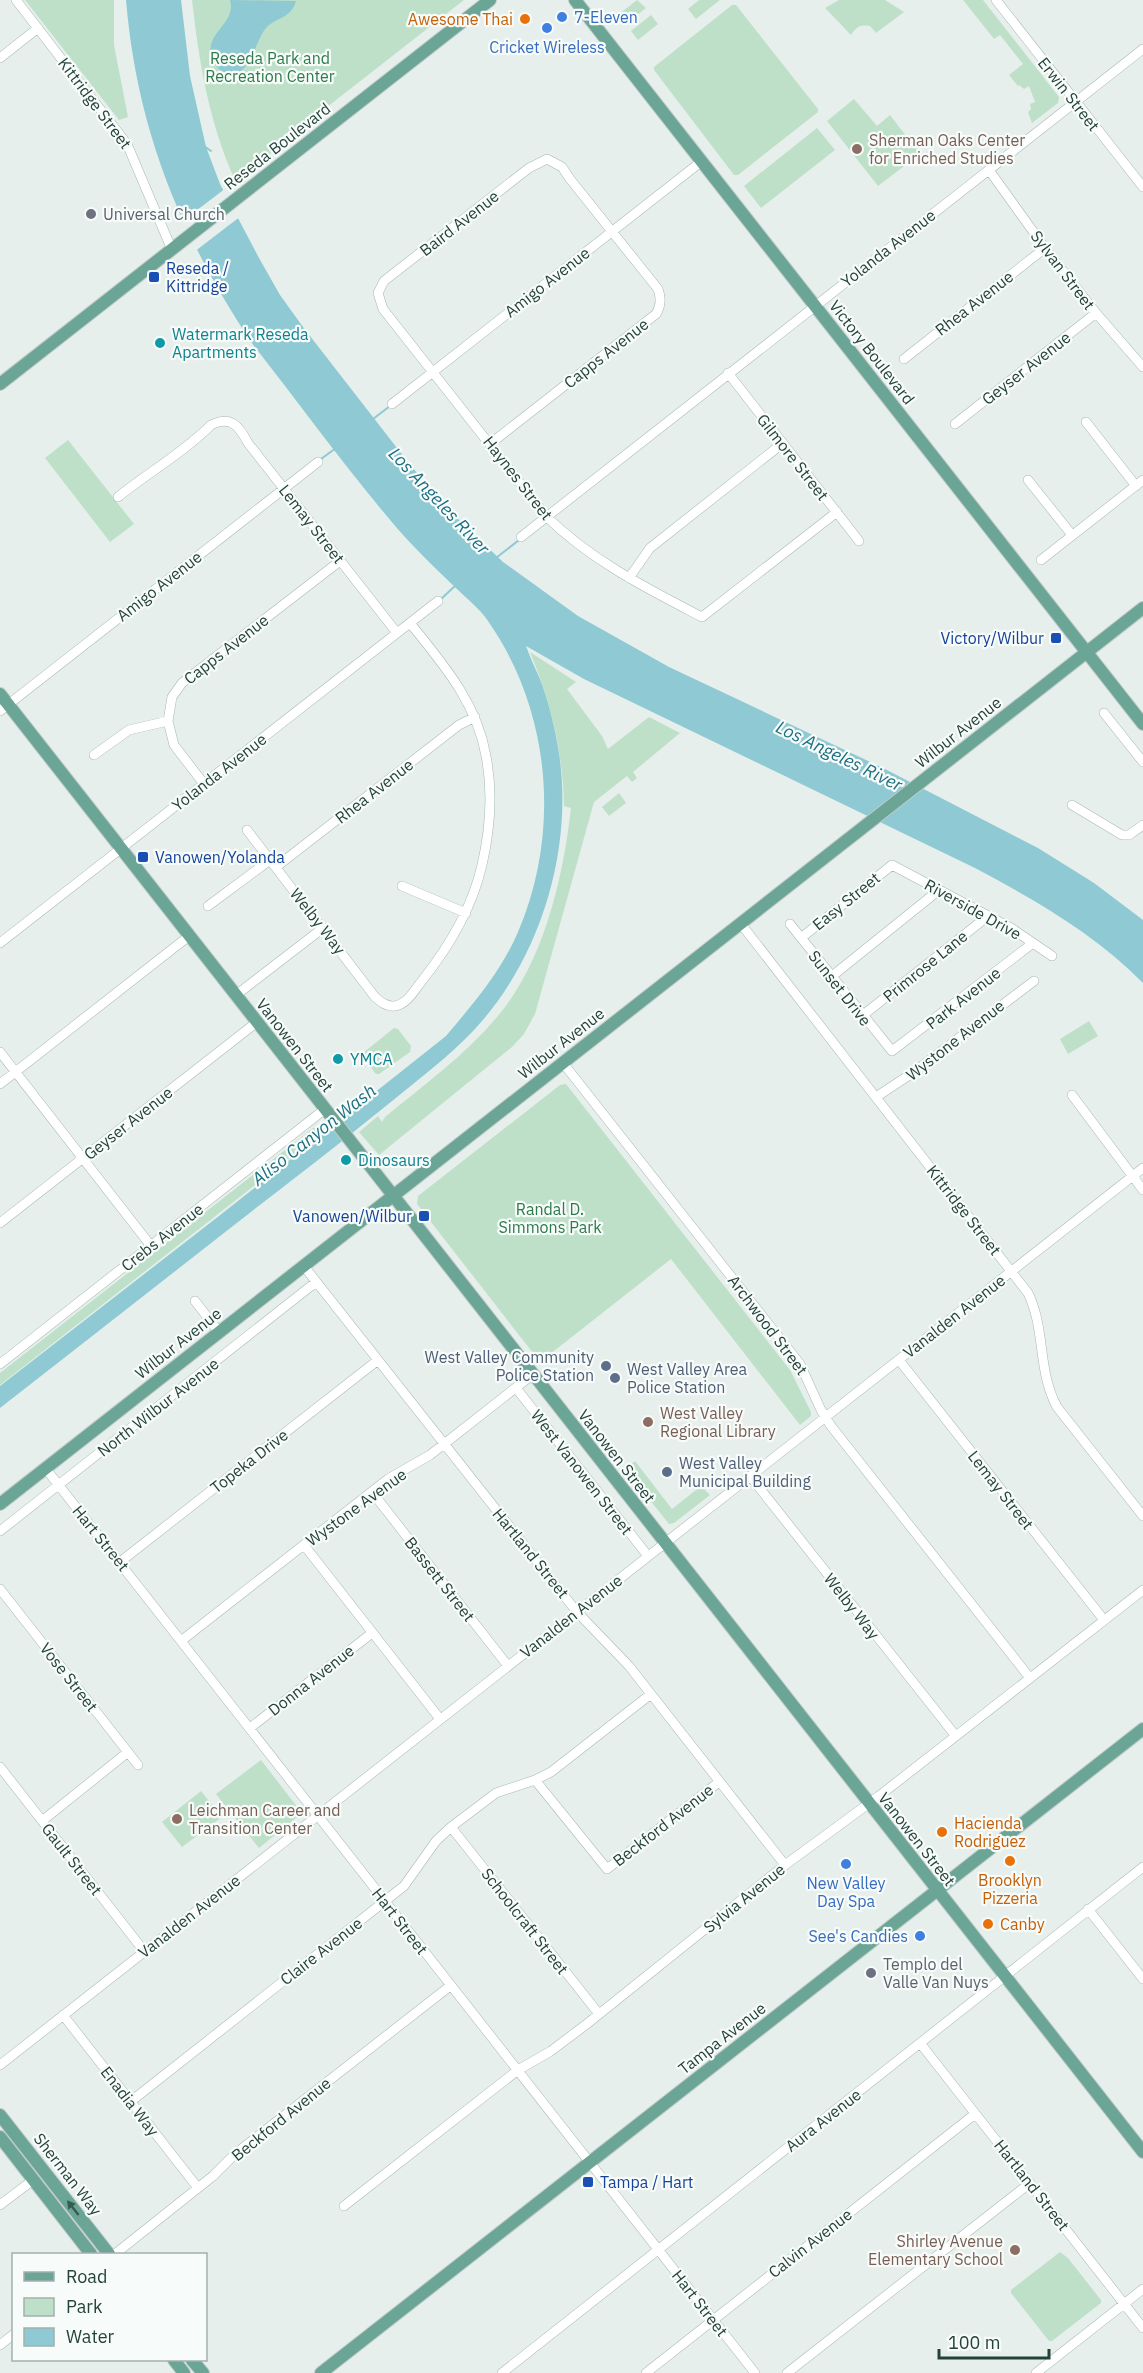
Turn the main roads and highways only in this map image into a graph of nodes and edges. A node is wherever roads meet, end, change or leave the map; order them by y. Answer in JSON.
{"nodes":[{"id":1,"x":490,"y":0,"type":"edge"},
{"id":2,"x":575,"y":0,"type":"edge"},
{"id":3,"x":0,"y":384,"type":"edge"},
{"id":4,"x":1143,"y":608,"type":"edge"},
{"id":5,"x":1086,"y":652,"type":"junction"},
{"id":6,"x":0,"y":694,"type":"edge"},
{"id":7,"x":4,"y":708,"type":"edge"},
{"id":8,"x":1143,"y":724,"type":"edge"},
{"id":9,"x":392,"y":1195,"type":"junction"},
{"id":10,"x":0,"y":1504,"type":"edge"},
{"id":11,"x":1143,"y":1728,"type":"edge"},
{"id":12,"x":937,"y":1890,"type":"junction"},
{"id":13,"x":0,"y":2115,"type":"edge"},
{"id":14,"x":0,"y":2138,"type":"edge"},
{"id":15,"x":1143,"y":2152,"type":"edge"},
{"id":16,"x":90,"y":2253,"type":"edge"},
{"id":17,"x":108,"y":2253,"type":"edge"},
{"id":18,"x":175,"y":2361,"type":"edge"},
{"id":19,"x":193,"y":2361,"type":"edge"},
{"id":20,"x":184,"y":2373,"type":"edge"},
{"id":21,"x":203,"y":2373,"type":"edge"},
{"id":22,"x":321,"y":2373,"type":"edge"}],
"edges":[{"from":1,"to":3,"type":"main road","name":"Reseda Boulevard"},
{"from":2,"to":5,"type":"main road","name":"Victory Boulevard"},
{"from":4,"to":5,"type":"main road","name":"Wilbur Avenue"},
{"from":5,"to":8,"type":"main road","name":"Victory Boulevard"},
{"from":5,"to":9,"type":"main road","name":"Wilbur Avenue"},
{"from":6,"to":7,"type":"main road","name":"Vanowen Street"},
{"from":7,"to":9,"type":"main road","name":"Vanowen Street"},
{"from":9,"to":10,"type":"main road","name":"Wilbur Avenue"},
{"from":9,"to":12,"type":"main road","name":"Vanowen Street"},
{"from":11,"to":12,"type":"main road","name":"Tampa Avenue"},
{"from":12,"to":15,"type":"main road","name":"Vanowen Street"},
{"from":12,"to":22,"type":"main road","name":"Tampa Avenue"},
{"from":17,"to":13,"type":"main road","name":"Sherman Way","one_way":true},
{"from":14,"to":16,"type":"main road","name":"Sherman Way"},
{"from":18,"to":20,"type":"main road"},
{"from":19,"to":21,"type":"main road"}]}
